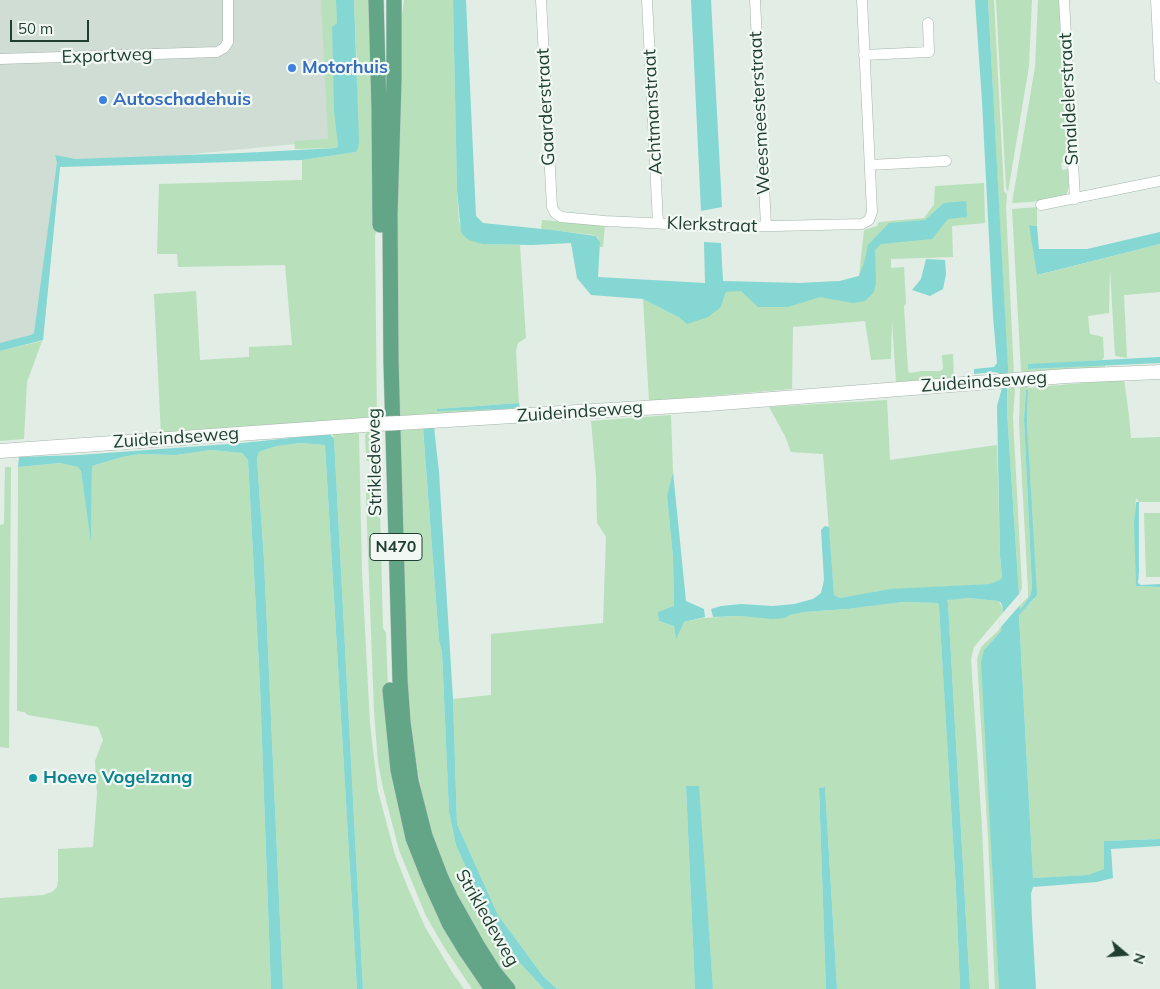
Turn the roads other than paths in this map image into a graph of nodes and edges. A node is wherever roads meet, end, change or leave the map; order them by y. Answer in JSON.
{"nodes":[{"id":1,"x":228,"y":0,"type":"edge"},
{"id":2,"x":376,"y":0,"type":"edge"},
{"id":3,"x":394,"y":0,"type":"edge"},
{"id":4,"x":541,"y":0,"type":"edge"},
{"id":5,"x":647,"y":0,"type":"edge"},
{"id":6,"x":755,"y":0,"type":"edge"},
{"id":7,"x":862,"y":0,"type":"edge"},
{"id":8,"x":1064,"y":0,"type":"edge"},
{"id":9,"x":1156,"y":0,"type":"edge"},
{"id":10,"x":928,"y":23,"type":"dead end"},
{"id":11,"x":864,"y":55,"type":"junction"},
{"id":12,"x":0,"y":60,"type":"edge"},
{"id":13,"x":1160,"y":78,"type":"edge"},
{"id":14,"x":946,"y":161,"type":"dead end"},
{"id":15,"x":870,"y":165,"type":"junction"},
{"id":16,"x":1160,"y":181,"type":"edge"},
{"id":17,"x":1075,"y":198,"type":"junction"},
{"id":18,"x":1041,"y":205,"type":"dead end"},
{"id":19,"x":555,"y":214,"type":"joint"},
{"id":20,"x":658,"y":223,"type":"junction"},
{"id":21,"x":766,"y":226,"type":"junction"},
{"id":22,"x":1160,"y":372,"type":"edge"},
{"id":23,"x":0,"y":451,"type":"edge"},
{"id":24,"x":492,"y":989,"type":"edge"},
{"id":25,"x":508,"y":989,"type":"edge"}],
"edges":[{"from":1,"to":12,"type":"street","name":"Exportweg"},
{"from":2,"to":24,"type":"main road","name":"Strikledeweg","number":"N470"},
{"from":3,"to":25,"type":"main road","name":"Strikledeweg","number":"N470"},
{"from":4,"to":19,"type":"street","name":"Gaarderstraat"},
{"from":5,"to":20,"type":"street","name":"Achtmanstraat"},
{"from":6,"to":21,"type":"street","name":"Weesmeesterstraat"},
{"from":7,"to":11,"type":"street"},
{"from":8,"to":17,"type":"street","name":"Smaldelerstraat"},
{"from":9,"to":13,"type":"street"},
{"from":10,"to":11,"type":"street"},
{"from":11,"to":15,"type":"street"},
{"from":14,"to":15,"type":"street"},
{"from":15,"to":21,"type":"street","name":"Klerkstraat"},
{"from":16,"to":17,"type":"street"},
{"from":17,"to":18,"type":"street"},
{"from":19,"to":20,"type":"street","name":"Klerkstraat"},
{"from":20,"to":21,"type":"street","name":"Klerkstraat"},
{"from":22,"to":23,"type":"street","name":"Zuideindseweg","bridge":true}]}
